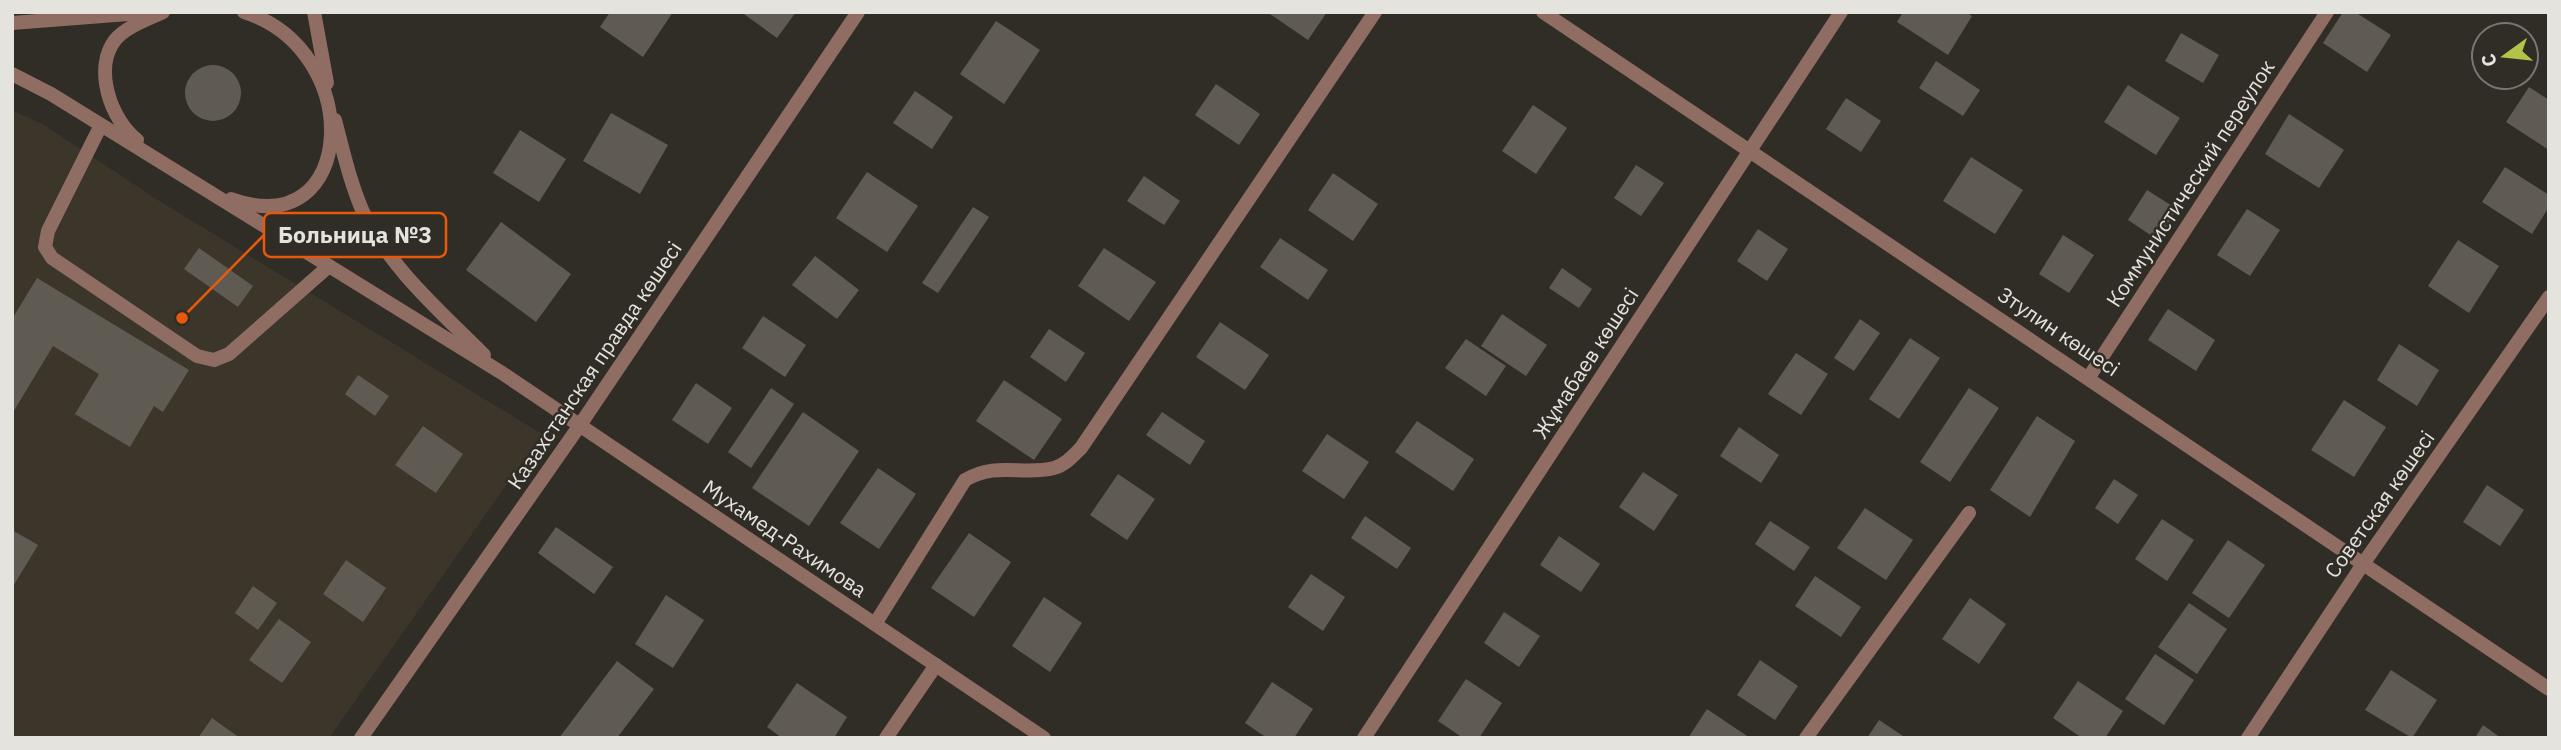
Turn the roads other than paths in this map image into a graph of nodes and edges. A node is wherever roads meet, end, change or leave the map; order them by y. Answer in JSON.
{"nodes":[{"id":1,"x":154,"y":12,"type":"edge"},
{"id":2,"x":163,"y":12,"type":"edge"},
{"id":3,"x":244,"y":12,"type":"edge"},
{"id":4,"x":314,"y":12,"type":"edge"},
{"id":5,"x":858,"y":12,"type":"edge"},
{"id":6,"x":1375,"y":12,"type":"edge"},
{"id":7,"x":1543,"y":12,"type":"edge"},
{"id":8,"x":1841,"y":12,"type":"edge"},
{"id":9,"x":2327,"y":12,"type":"edge"},
{"id":10,"x":12,"y":23,"type":"edge"},
{"id":11,"x":12,"y":74,"type":"edge"},
{"id":12,"x":330,"y":99,"type":"junction"},
{"id":13,"x":101,"y":125,"type":"junction"},
{"id":14,"x":1749,"y":151,"type":"junction"},
{"id":15,"x":180,"y":174,"type":"junction"},
{"id":16,"x":329,"y":266,"type":"junction"},
{"id":17,"x":2549,"y":297,"type":"edge"},
{"id":18,"x":502,"y":373,"type":"junction"},
{"id":19,"x":2089,"y":377,"type":"junction"},
{"id":20,"x":580,"y":425,"type":"junction"},
{"id":21,"x":1969,"y":513,"type":"dead end"},
{"id":22,"x":2363,"y":564,"type":"junction"},
{"id":23,"x":875,"y":624,"type":"junction"},
{"id":24,"x":936,"y":665,"type":"junction"},
{"id":25,"x":2549,"y":689,"type":"edge"},
{"id":26,"x":361,"y":738,"type":"edge"},
{"id":27,"x":887,"y":738,"type":"edge"},
{"id":28,"x":1044,"y":738,"type":"edge"},
{"id":29,"x":1364,"y":738,"type":"edge"},
{"id":30,"x":1806,"y":738,"type":"edge"},
{"id":31,"x":2248,"y":738,"type":"edge"}],
"edges":[{"from":1,"to":10,"type":"street"},
{"from":2,"to":15,"type":"street"},
{"from":3,"to":12,"type":"street"},
{"from":4,"to":12,"type":"street"},
{"from":5,"to":20,"type":"street","name":"Казахстанская правда көшесі"},
{"from":6,"to":23,"type":"street"},
{"from":7,"to":14,"type":"street","name":"Зтулин көшесі"},
{"from":8,"to":14,"type":"street","name":"Жұмабаев көшесі"},
{"from":9,"to":19,"type":"street","name":"Коммунистический переулок"},
{"from":11,"to":13,"type":"street"},
{"from":12,"to":15,"type":"street"},
{"from":12,"to":18,"type":"street"},
{"from":13,"to":15,"type":"street"},
{"from":13,"to":16,"type":"street"},
{"from":14,"to":19,"type":"street","name":"Зтулин көшесі"},
{"from":14,"to":29,"type":"street","name":"Жұмабаев көшесі"},
{"from":15,"to":16,"type":"street"},
{"from":16,"to":18,"type":"street"},
{"from":17,"to":22,"type":"street","name":"Советская көшесі"},
{"from":18,"to":20,"type":"street","name":"Мухамед-Рахимова"},
{"from":19,"to":22,"type":"street","name":"Зтулин көшесі"},
{"from":20,"to":23,"type":"street","name":"Мухамед-Рахимова"},
{"from":20,"to":26,"type":"street","name":"Казахстанская правда көшесі"},
{"from":21,"to":30,"type":"street"},
{"from":22,"to":25,"type":"street","name":"Зтулин көшесі"},
{"from":22,"to":31,"type":"street","name":"Советская көшесі"},
{"from":23,"to":24,"type":"street","name":"Мухамед-Рахимова"},
{"from":24,"to":27,"type":"street"},
{"from":24,"to":28,"type":"street","name":"Мухамед-Рахимова"}]}
